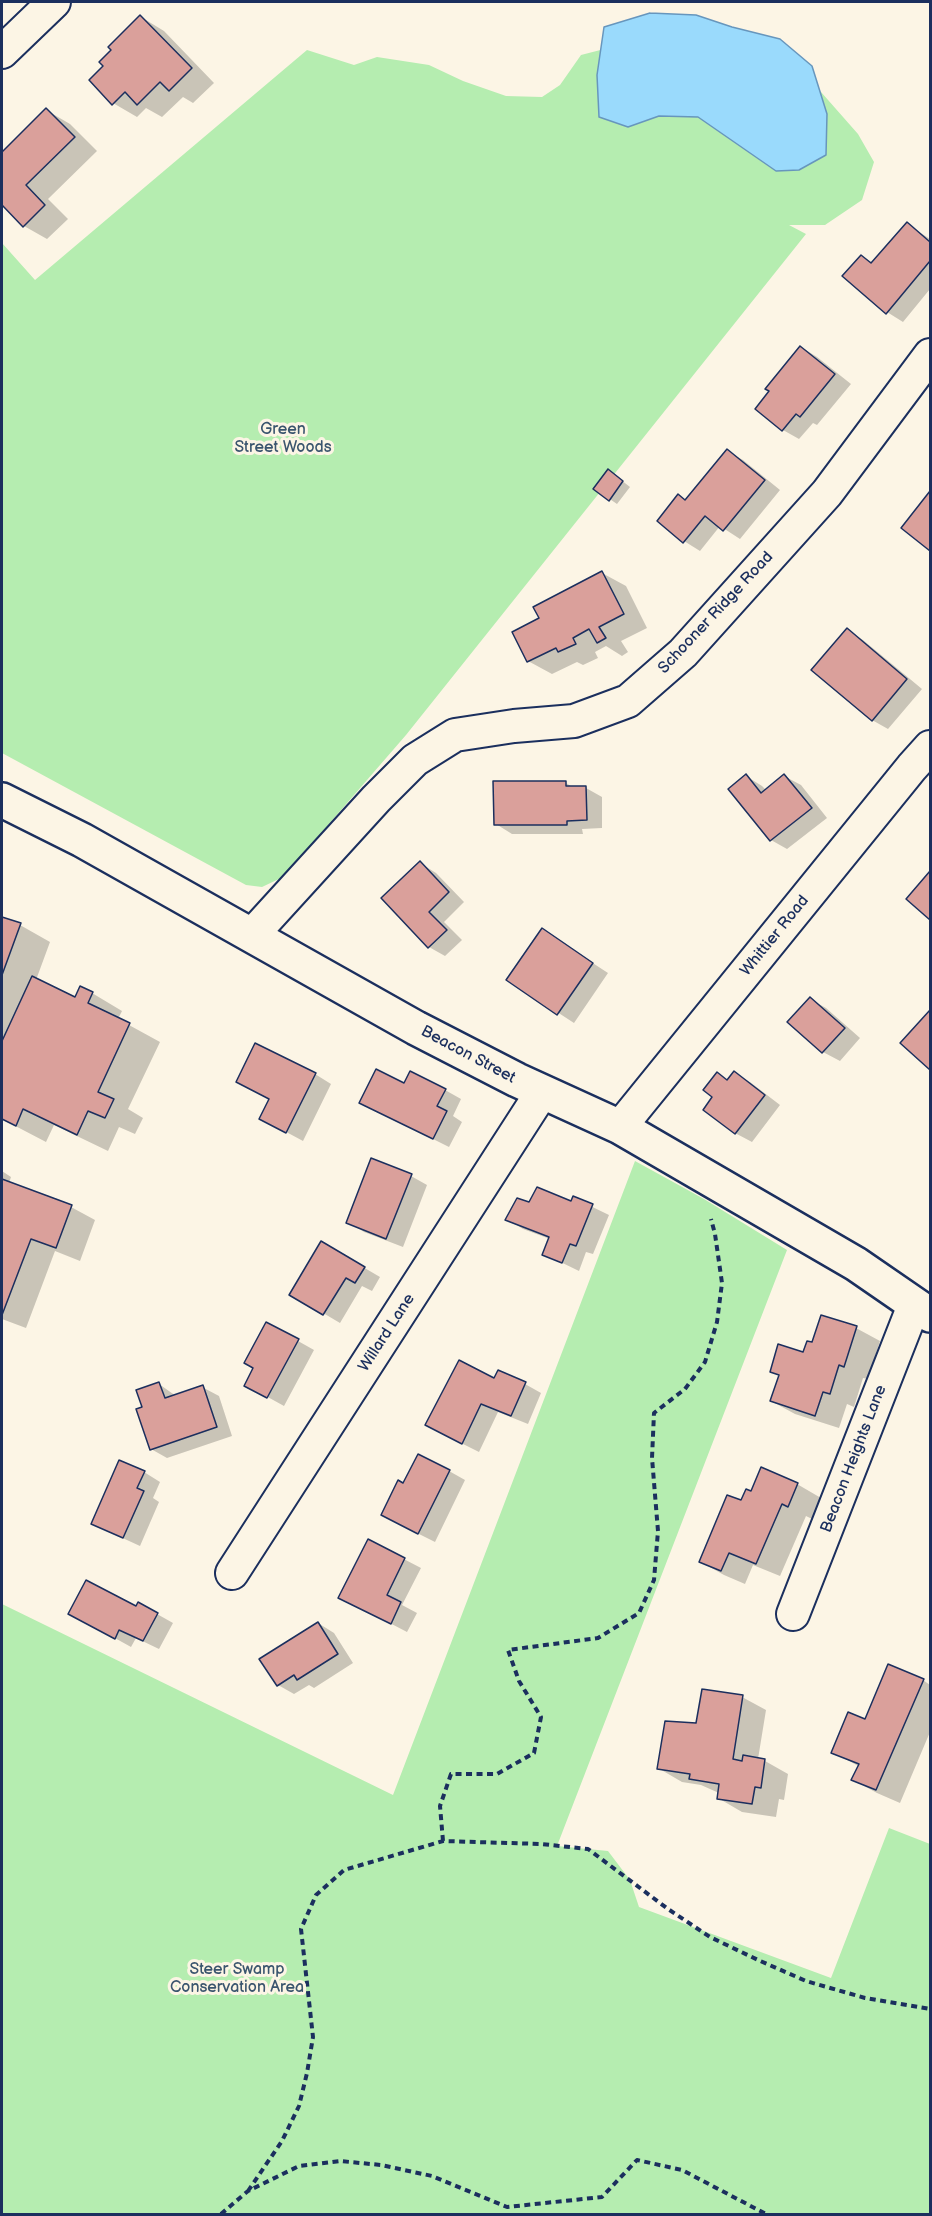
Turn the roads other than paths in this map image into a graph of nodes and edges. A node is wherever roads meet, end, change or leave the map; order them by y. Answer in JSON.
{"nodes":[{"id":1,"x":54,"y":2,"type":"edge"},
{"id":2,"x":2,"y":52,"type":"edge"},
{"id":3,"x":930,"y":355,"type":"edge"},
{"id":4,"x":930,"y":747,"type":"edge"},
{"id":5,"x":2,"y":801,"type":"edge"},
{"id":6,"x":252,"y":935,"type":"junction"},
{"id":7,"x":542,"y":1092,"type":"junction"},
{"id":8,"x":620,"y":1127,"type":"junction"},
{"id":9,"x":922,"y":1310,"type":"edge"},
{"id":10,"x":232,"y":1573,"type":"dead end"},
{"id":11,"x":793,"y":1614,"type":"dead end"}],
"edges":[{"from":1,"to":2,"type":"street"},
{"from":3,"to":6,"type":"street","name":"Schooner Ridge Road"},
{"from":4,"to":8,"type":"street","name":"Whittier Road"},
{"from":5,"to":6,"type":"street","name":"Beacon Street"},
{"from":6,"to":7,"type":"street","name":"Beacon Street"},
{"from":7,"to":8,"type":"street","name":"Beacon Street"},
{"from":7,"to":10,"type":"street","name":"Willard Lane"},
{"from":8,"to":9,"type":"street","name":"Beacon Street"},
{"from":9,"to":11,"type":"street","name":"Beacon Heights Lane"}]}
